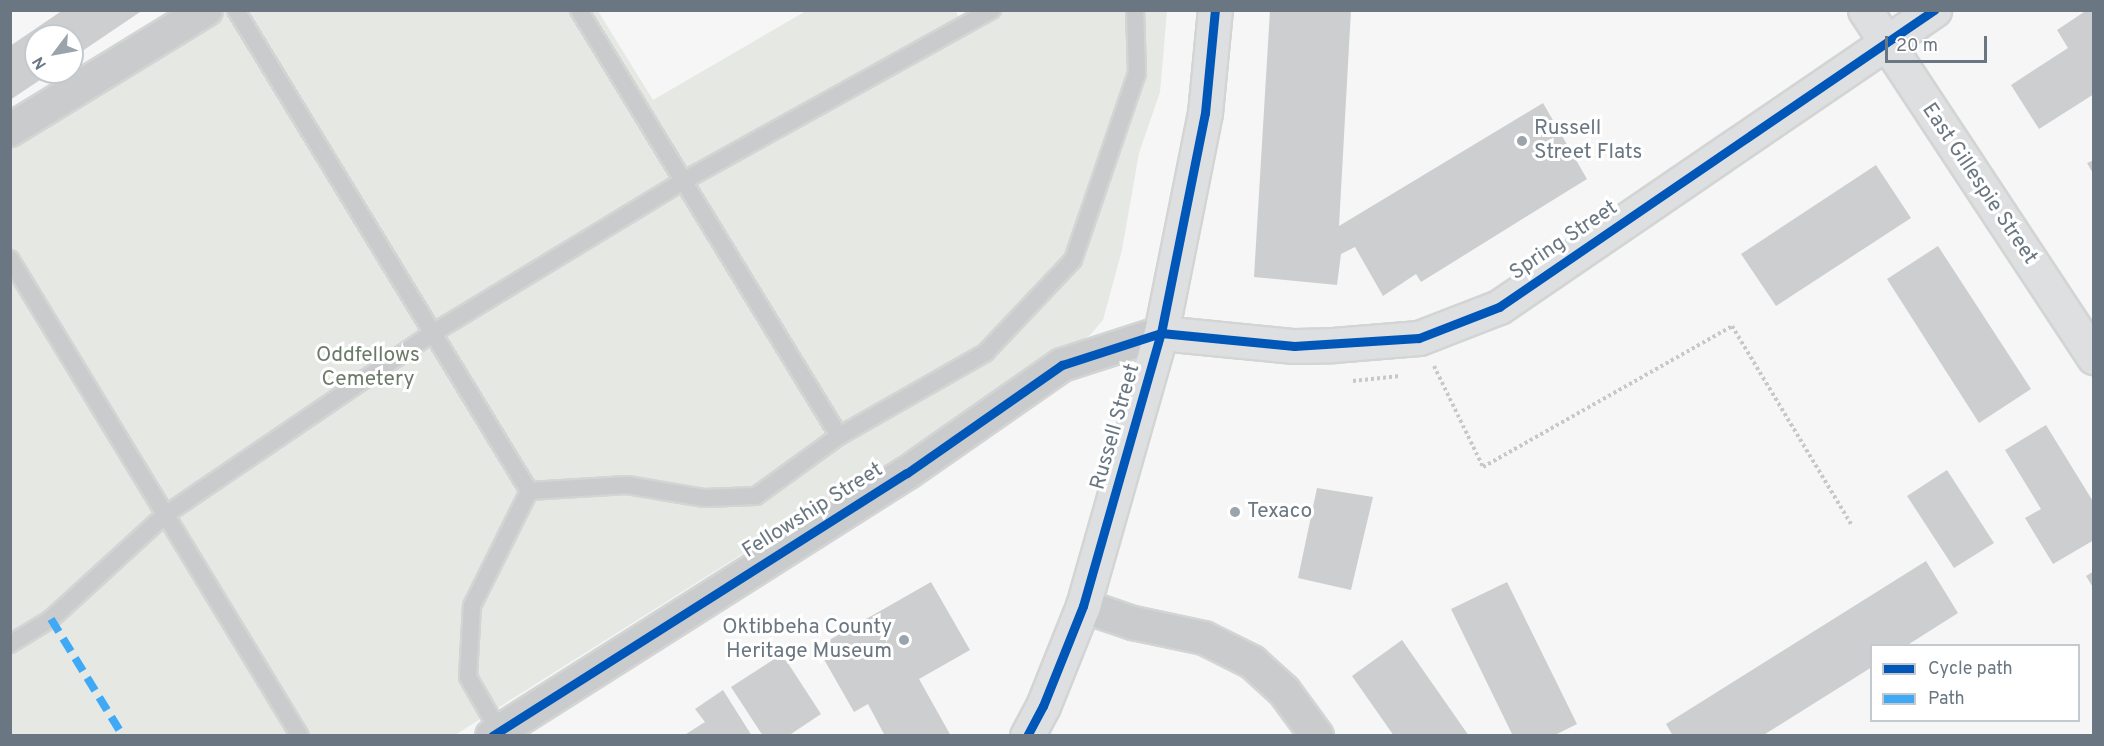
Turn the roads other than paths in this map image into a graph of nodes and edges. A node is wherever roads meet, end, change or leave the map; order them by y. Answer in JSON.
{"nodes":[{"id":1,"x":206,"y":10,"type":"edge"},
{"id":2,"x":236,"y":10,"type":"edge"},
{"id":3,"x":579,"y":10,"type":"edge"},
{"id":4,"x":992,"y":10,"type":"edge"},
{"id":5,"x":1135,"y":10,"type":"edge"},
{"id":6,"x":1215,"y":10,"type":"edge"},
{"id":7,"x":1865,"y":10,"type":"edge"},
{"id":8,"x":1934,"y":10,"type":"edge"},
{"id":9,"x":1885,"y":44,"type":"junction"},
{"id":10,"x":10,"y":130,"type":"edge"},
{"id":11,"x":683,"y":181,"type":"junction"},
{"id":12,"x":10,"y":259,"type":"edge"},
{"id":13,"x":433,"y":333,"type":"junction"},
{"id":14,"x":1161,"y":333,"type":"junction"},
{"id":15,"x":2094,"y":357,"type":"edge"},
{"id":16,"x":839,"y":436,"type":"junction"},
{"id":17,"x":529,"y":491,"type":"junction"},
{"id":18,"x":165,"y":514,"type":"junction"},
{"id":19,"x":1083,"y":606,"type":"junction"},
{"id":20,"x":10,"y":644,"type":"edge"},
{"id":21,"x":496,"y":733,"type":"edge"},
{"id":22,"x":300,"y":735,"type":"edge"},
{"id":23,"x":1027,"y":735,"type":"edge"},
{"id":24,"x":1317,"y":735,"type":"edge"}],
"edges":[{"from":1,"to":10,"type":"street"},
{"from":2,"to":13,"type":"lane"},
{"from":3,"to":11,"type":"lane"},
{"from":4,"to":11,"type":"lane"},
{"from":5,"to":16,"type":"lane"},
{"from":6,"to":14,"type":"street","name":"Russell Street"},
{"from":7,"to":9,"type":"street","name":"East Gillespie Street"},
{"from":8,"to":9,"type":"street","name":"Spring Street"},
{"from":9,"to":14,"type":"street","name":"Spring Street"},
{"from":9,"to":15,"type":"street","name":"East Gillespie Street"},
{"from":11,"to":13,"type":"lane"},
{"from":11,"to":16,"type":"lane"},
{"from":12,"to":18,"type":"lane"},
{"from":13,"to":17,"type":"lane"},
{"from":13,"to":18,"type":"lane"},
{"from":14,"to":19,"type":"street","name":"Russell Street"},
{"from":14,"to":21,"type":"street","name":"Fellowship Street"},
{"from":16,"to":17,"type":"lane"},
{"from":17,"to":21,"type":"lane"},
{"from":18,"to":20,"type":"lane"},
{"from":18,"to":22,"type":"lane"},
{"from":19,"to":23,"type":"street","name":"Russell Street"},
{"from":19,"to":24,"type":"street"}]}
